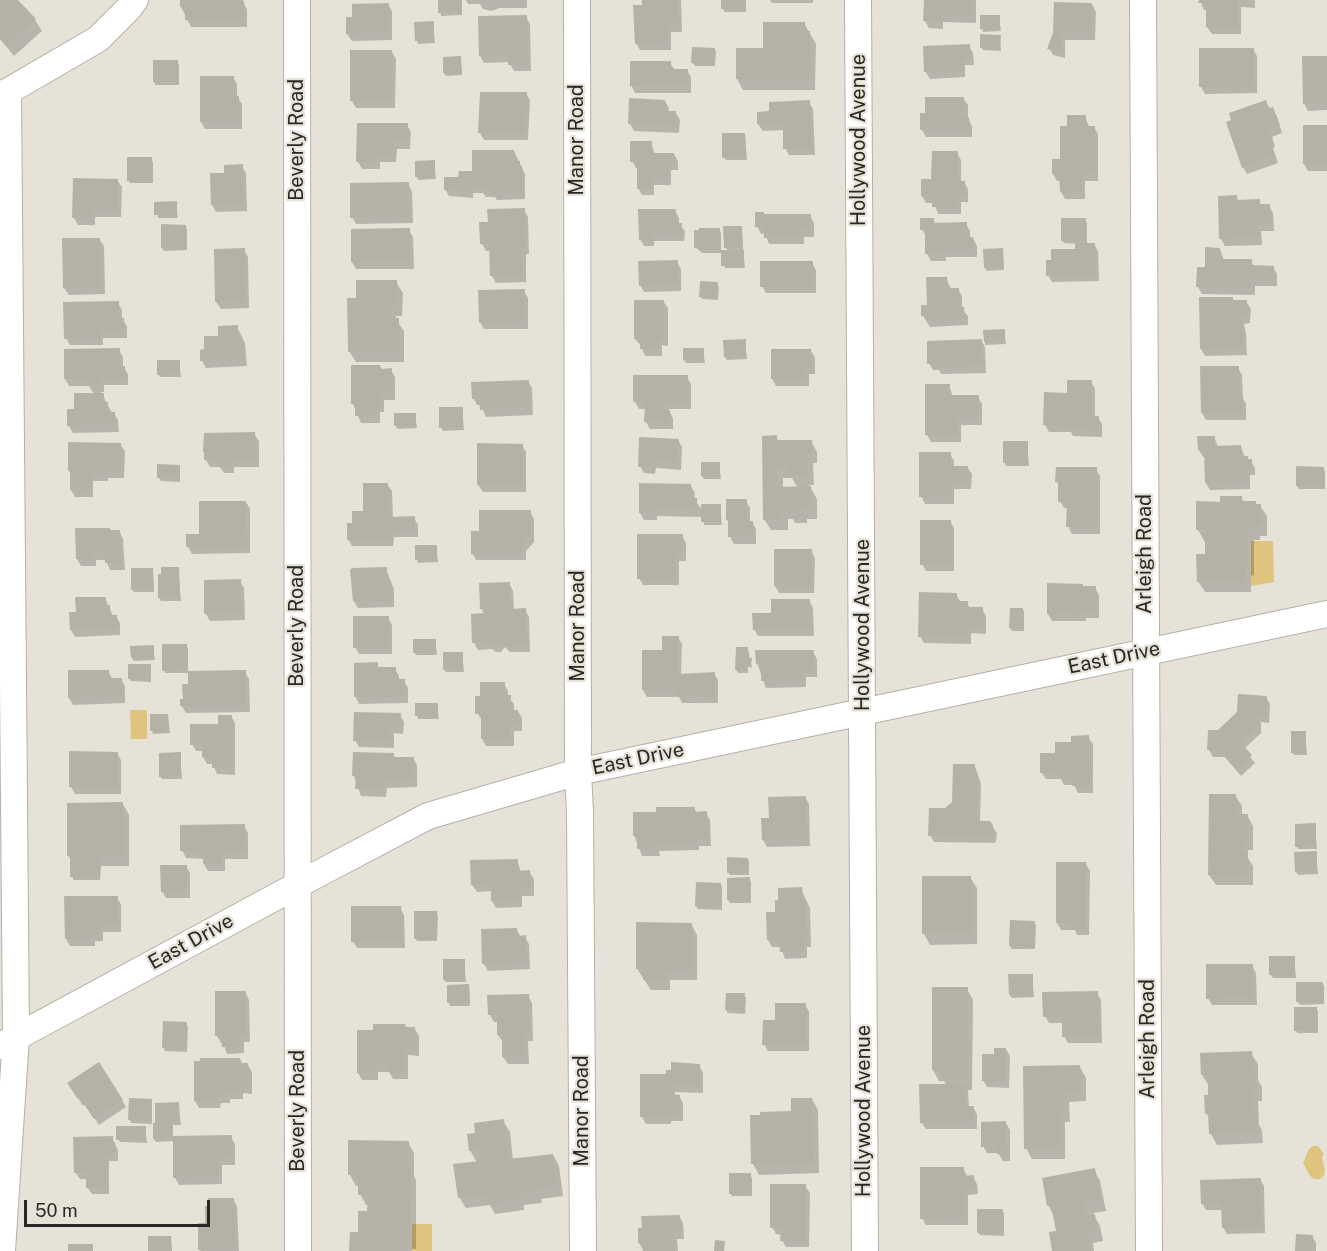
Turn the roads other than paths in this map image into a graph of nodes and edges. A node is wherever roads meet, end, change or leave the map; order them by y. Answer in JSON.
{"nodes":[{"id":1,"x":135,"y":0,"type":"edge"},
{"id":2,"x":297,"y":0,"type":"edge"},
{"id":3,"x":577,"y":0,"type":"edge"},
{"id":4,"x":858,"y":0,"type":"edge"},
{"id":5,"x":1143,"y":0,"type":"edge"},
{"id":6,"x":4,"y":94,"type":"edge"},
{"id":7,"x":1327,"y":614,"type":"edge"},
{"id":8,"x":1146,"y":651,"type":"junction"},
{"id":9,"x":863,"y":712,"type":"junction"},
{"id":10,"x":578,"y":772,"type":"junction"},
{"id":11,"x":297,"y":884,"type":"junction"},
{"id":12,"x":8,"y":1042,"type":"edge"},
{"id":13,"x":2,"y":1251,"type":"edge"},
{"id":14,"x":297,"y":1251,"type":"edge"},
{"id":15,"x":583,"y":1251,"type":"edge"},
{"id":16,"x":865,"y":1251,"type":"edge"},
{"id":17,"x":1149,"y":1251,"type":"edge"}],
"edges":[{"from":1,"to":6,"type":"street"},
{"from":2,"to":11,"type":"street","name":"Beverly Road"},
{"from":3,"to":10,"type":"street","name":"Manor Road"},
{"from":4,"to":9,"type":"street","name":"Hollywood Avenue"},
{"from":5,"to":8,"type":"street","name":"Arleigh Road"},
{"from":6,"to":12,"type":"street"},
{"from":7,"to":8,"type":"street","name":"East Drive"},
{"from":8,"to":9,"type":"street","name":"East Drive"},
{"from":8,"to":17,"type":"street","name":"Arleigh Road"},
{"from":9,"to":10,"type":"street","name":"East Drive"},
{"from":9,"to":16,"type":"street","name":"Hollywood Avenue"},
{"from":10,"to":11,"type":"street","name":"East Drive"},
{"from":10,"to":15,"type":"street","name":"Manor Road"},
{"from":11,"to":12,"type":"street","name":"East Drive"},
{"from":11,"to":14,"type":"street","name":"Beverly Road"},
{"from":12,"to":13,"type":"street"}]}
